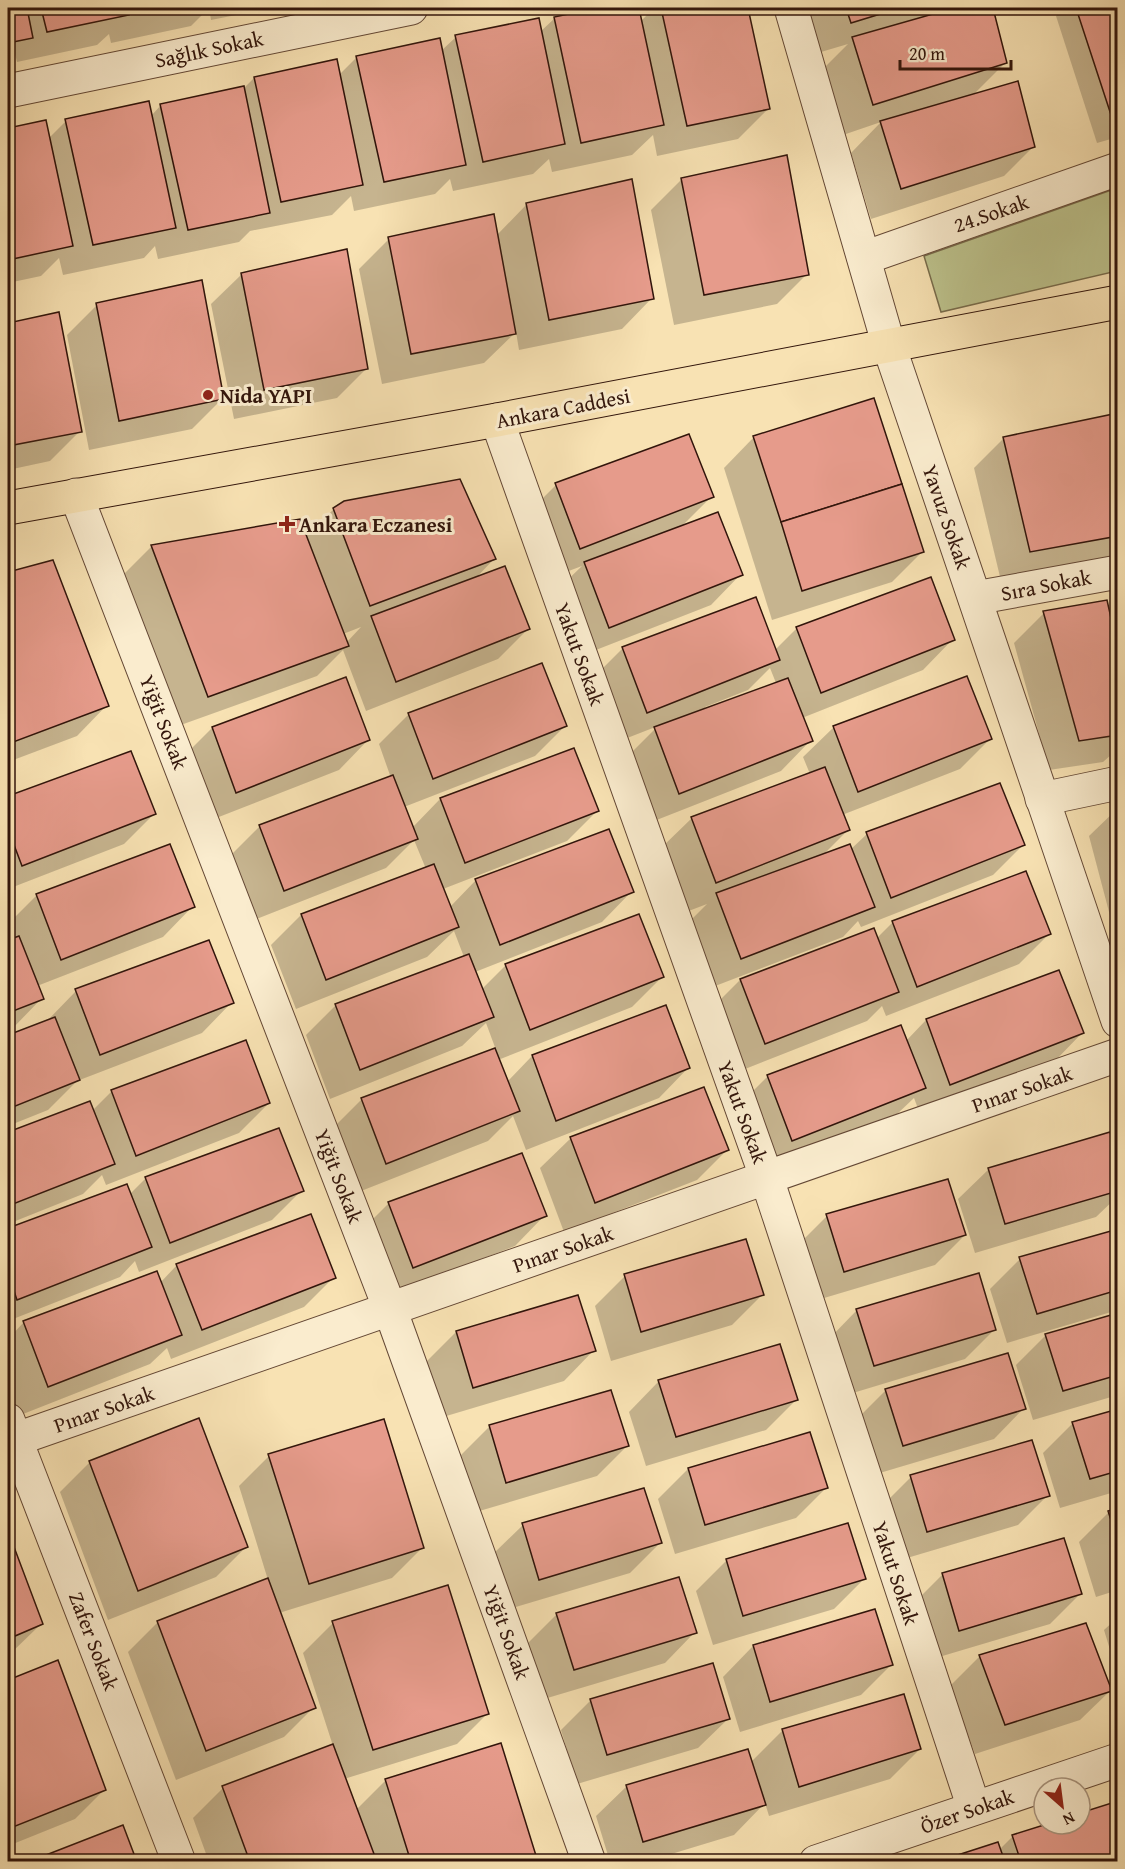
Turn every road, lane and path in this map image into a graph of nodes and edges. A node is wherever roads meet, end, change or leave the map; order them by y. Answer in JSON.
{"nodes":[{"id":1,"x":411,"y":8,"type":"edge"},
{"id":2,"x":791,"y":8,"type":"edge"},
{"id":3,"x":8,"y":91,"type":"edge"},
{"id":4,"x":1118,"y":168,"type":"edge"},
{"id":5,"x":864,"y":258,"type":"junction"},
{"id":6,"x":1118,"y":302,"type":"edge"},
{"id":7,"x":889,"y":346,"type":"junction"},
{"id":8,"x":497,"y":420,"type":"junction"},
{"id":9,"x":76,"y":495,"type":"junction"},
{"id":10,"x":8,"y":508,"type":"edge"},
{"id":11,"x":1118,"y":572,"type":"edge"},
{"id":12,"x":975,"y":598,"type":"junction"},
{"id":13,"x":1118,"y":783,"type":"edge"},
{"id":14,"x":1042,"y":799,"type":"junction"},
{"id":15,"x":1118,"y":1021,"type":"edge"},
{"id":16,"x":1118,"y":1055,"type":"edge"},
{"id":17,"x":767,"y":1179,"type":"junction"},
{"id":18,"x":390,"y":1309,"type":"junction"},
{"id":19,"x":10,"y":1434,"type":"edge"},
{"id":20,"x":1118,"y":1760,"type":"edge"},
{"id":21,"x":974,"y":1809,"type":"junction"},
{"id":22,"x":179,"y":1862,"type":"edge"},
{"id":23,"x":589,"y":1862,"type":"edge"},
{"id":24,"x":816,"y":1862,"type":"edge"}],
"edges":[{"from":1,"to":3,"type":"street","name":"Sağlık Sokak"},
{"from":2,"to":5,"type":"street","name":"Yavuz Sokak"},
{"from":4,"to":5,"type":"street","name":"24.Sokak"},
{"from":5,"to":7,"type":"street","name":"Yavuz Sokak"},
{"from":6,"to":7,"type":"main road","name":"Ankara Caddesi"},
{"from":7,"to":8,"type":"main road","name":"Ankara Caddesi"},
{"from":7,"to":12,"type":"street","name":"Yavuz Sokak"},
{"from":8,"to":9,"type":"main road","name":"Ankara Caddesi"},
{"from":8,"to":17,"type":"street","name":"Yakut Sokak"},
{"from":9,"to":10,"type":"main road","name":"Ankara Caddesi"},
{"from":9,"to":18,"type":"street","name":"Yiğit Sokak"},
{"from":11,"to":12,"type":"street","name":"Sıra Sokak"},
{"from":12,"to":14,"type":"street","name":"Yavuz Sokak"},
{"from":13,"to":14,"type":"street"},
{"from":14,"to":15,"type":"street","name":"Yavuz Sokak"},
{"from":16,"to":17,"type":"street","name":"Pınar Sokak"},
{"from":17,"to":18,"type":"street","name":"Pınar Sokak"},
{"from":17,"to":21,"type":"street","name":"Yakut Sokak"},
{"from":18,"to":19,"type":"street","name":"Pınar Sokak"},
{"from":18,"to":23,"type":"street","name":"Yiğit Sokak"},
{"from":19,"to":22,"type":"street","name":"Zafer Sokak"},
{"from":20,"to":21,"type":"street","name":"Özer Sokak"},
{"from":21,"to":24,"type":"street","name":"Özer Sokak"}]}
